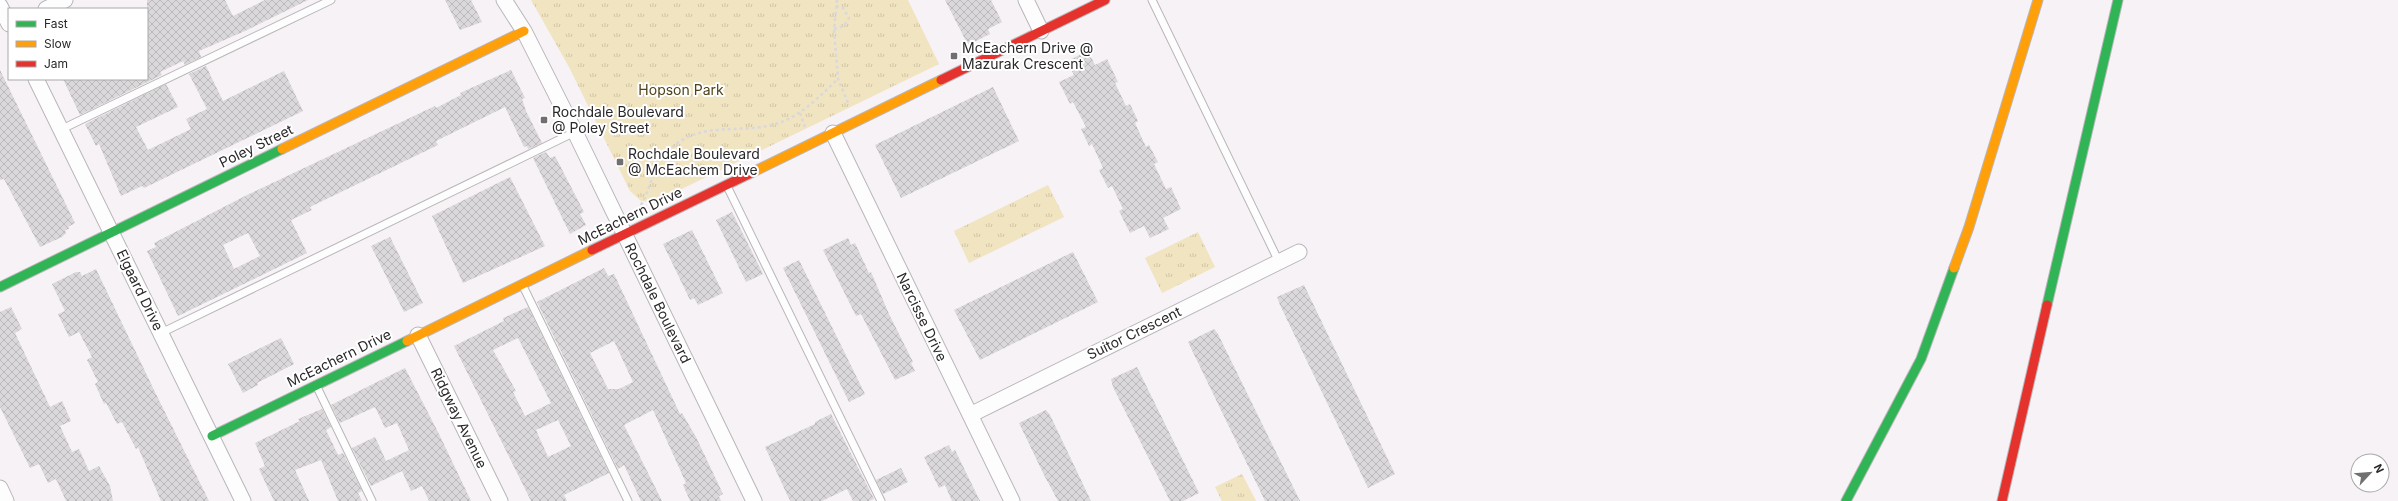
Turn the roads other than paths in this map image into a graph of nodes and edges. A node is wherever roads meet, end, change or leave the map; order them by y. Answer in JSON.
{"nodes":[{"id":1,"x":65,"y":0,"type":"edge"},
{"id":2,"x":331,"y":0,"type":"edge"},
{"id":3,"x":504,"y":0,"type":"edge"},
{"id":4,"x":1026,"y":0,"type":"edge"},
{"id":5,"x":1104,"y":0,"type":"edge"},
{"id":6,"x":1152,"y":0,"type":"edge"},
{"id":7,"x":2038,"y":0,"type":"edge"},
{"id":8,"x":2118,"y":0,"type":"edge"},
{"id":9,"x":0,"y":6,"type":"edge"},
{"id":10,"x":48,"y":8,"type":"edge"},
{"id":11,"x":8,"y":22,"type":"edge"},
{"id":12,"x":1041,"y":31,"type":"junction"},
{"id":13,"x":524,"y":32,"type":"junction"},
{"id":14,"x":37,"y":80,"type":"edge"},
{"id":15,"x":62,"y":129,"type":"junction"},
{"id":16,"x":575,"y":132,"type":"junction"},
{"id":17,"x":833,"y":132,"type":"junction"},
{"id":18,"x":726,"y":184,"type":"junction"},
{"id":19,"x":111,"y":232,"type":"junction"},
{"id":20,"x":625,"y":234,"type":"junction"},
{"id":21,"x":1298,"y":252,"type":"dead end"},
{"id":22,"x":1279,"y":262,"type":"junction"},
{"id":23,"x":522,"y":284,"type":"junction"},
{"id":24,"x":0,"y":287,"type":"edge"},
{"id":25,"x":161,"y":333,"type":"junction"},
{"id":26,"x":418,"y":335,"type":"junction"},
{"id":27,"x":316,"y":385,"type":"junction"},
{"id":28,"x":970,"y":415,"type":"junction"},
{"id":29,"x":212,"y":436,"type":"junction"},
{"id":30,"x":0,"y":488,"type":"edge"},
{"id":31,"x":6,"y":501,"type":"edge"},
{"id":32,"x":243,"y":501,"type":"edge"},
{"id":33,"x":372,"y":501,"type":"edge"},
{"id":34,"x":500,"y":501,"type":"edge"},
{"id":35,"x":628,"y":501,"type":"edge"},
{"id":36,"x":754,"y":501,"type":"edge"},
{"id":37,"x":881,"y":501,"type":"edge"},
{"id":38,"x":1012,"y":501,"type":"edge"},
{"id":39,"x":1846,"y":501,"type":"edge"},
{"id":40,"x":2002,"y":501,"type":"edge"}],
"edges":[{"from":1,"to":10,"type":"street"},
{"from":2,"to":15,"type":"lane"},
{"from":3,"to":13,"type":"street","name":"Rochdale Boulevard"},
{"from":4,"to":12,"type":"street"},
{"from":5,"to":12,"type":"main road","name":"McEachern Drive"},
{"from":6,"to":22,"type":"lane"},
{"from":7,"to":39,"type":"main road"},
{"from":8,"to":40,"type":"main road"},
{"from":9,"to":11,"type":"street"},
{"from":12,"to":17,"type":"main road","name":"McEachern Drive"},
{"from":13,"to":16,"type":"street","name":"Rochdale Boulevard"},
{"from":13,"to":19,"type":"main road","name":"Poley Street"},
{"from":14,"to":15,"type":"street","name":"Elgaard Drive"},
{"from":15,"to":19,"type":"street","name":"Elgaard Drive"},
{"from":16,"to":20,"type":"street","name":"Rochdale Boulevard"},
{"from":16,"to":25,"type":"lane"},
{"from":17,"to":18,"type":"main road","name":"McEachern Drive"},
{"from":17,"to":28,"type":"street","name":"Narcisse Drive"},
{"from":18,"to":20,"type":"main road","name":"McEachern Drive"},
{"from":18,"to":37,"type":"lane"},
{"from":19,"to":24,"type":"main road","name":"Poley Street"},
{"from":19,"to":25,"type":"street","name":"Elgaard Drive"},
{"from":20,"to":23,"type":"main road","name":"McEachern Drive"},
{"from":20,"to":36,"type":"street","name":"Rochdale Boulevard"},
{"from":21,"to":22,"type":"street","name":"Suitor Crescent"},
{"from":22,"to":28,"type":"street","name":"Suitor Crescent"},
{"from":23,"to":26,"type":"main road","name":"McEachern Drive"},
{"from":23,"to":35,"type":"lane"},
{"from":25,"to":29,"type":"street","name":"Elgaard Drive"},
{"from":26,"to":27,"type":"main road","name":"McEachern Drive"},
{"from":26,"to":34,"type":"street","name":"Ridgway Avenue"},
{"from":27,"to":29,"type":"main road","name":"McEachern Drive"},
{"from":27,"to":33,"type":"lane"},
{"from":28,"to":38,"type":"street","name":"Narcisse Drive"},
{"from":29,"to":32,"type":"street","name":"Elgaard Drive"},
{"from":30,"to":31,"type":"street"}]}
